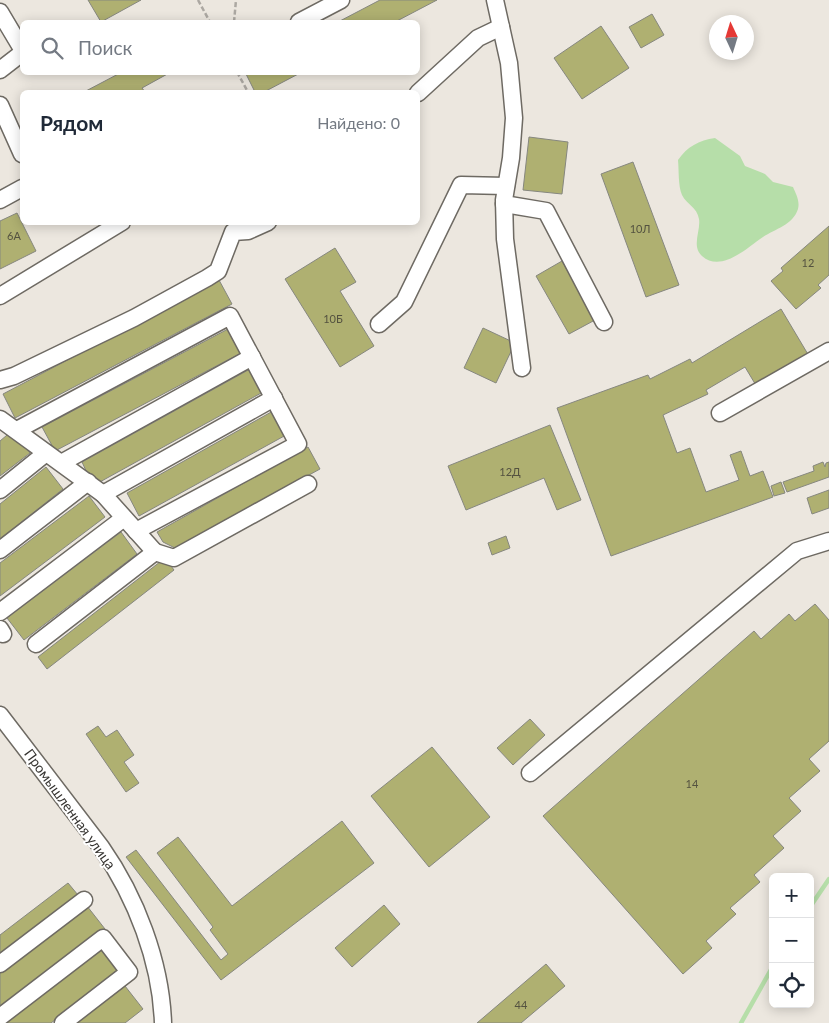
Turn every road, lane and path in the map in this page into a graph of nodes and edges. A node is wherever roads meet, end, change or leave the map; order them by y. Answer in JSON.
{"nodes":[{"id":1,"x":198,"y":0,"type":"edge"},
{"id":2,"x":236,"y":0,"type":"edge"},
{"id":3,"x":341,"y":0,"type":"edge"},
{"id":4,"x":495,"y":0,"type":"edge"},
{"id":5,"x":0,"y":12,"type":"edge"},
{"id":6,"x":209,"y":20,"type":"edge"},
{"id":7,"x":234,"y":20,"type":"edge"},
{"id":8,"x":303,"y":20,"type":"edge"},
{"id":9,"x":501,"y":26,"type":"junction"},
{"id":10,"x":20,"y":46,"type":"edge"},
{"id":11,"x":20,"y":55,"type":"edge"},
{"id":12,"x":0,"y":70,"type":"edge"},
{"id":13,"x":239,"y":75,"type":"edge"},
{"id":14,"x":247,"y":90,"type":"edge"},
{"id":15,"x":420,"y":91,"type":"edge"},
{"id":16,"x":0,"y":105,"type":"edge"},
{"id":17,"x":20,"y":150,"type":"edge"},
{"id":18,"x":506,"y":186,"type":"junction"},
{"id":19,"x":20,"y":189,"type":"edge"},
{"id":20,"x":0,"y":200,"type":"edge"},
{"id":21,"x":504,"y":204,"type":"junction"},
{"id":22,"x":117,"y":225,"type":"edge"},
{"id":23,"x":261,"y":225,"type":"edge"},
{"id":24,"x":0,"y":296,"type":"edge"},
{"id":25,"x":604,"y":322,"type":"dead end"},
{"id":26,"x":379,"y":324,"type":"dead end"},
{"id":27,"x":829,"y":351,"type":"edge"},
{"id":28,"x":252,"y":358,"type":"junction"},
{"id":29,"x":522,"y":368,"type":"dead end"},
{"id":30,"x":0,"y":380,"type":"edge"},
{"id":31,"x":274,"y":398,"type":"junction"},
{"id":32,"x":720,"y":413,"type":"dead end"},
{"id":33,"x":5,"y":424,"type":"edge"},
{"id":34,"x":46,"y":453,"type":"junction"},
{"id":35,"x":62,"y":462,"type":"junction"},
{"id":36,"x":88,"y":482,"type":"junction"},
{"id":37,"x":308,"y":484,"type":"dead end"},
{"id":38,"x":0,"y":490,"type":"edge"},
{"id":39,"x":103,"y":494,"type":"junction"},
{"id":40,"x":124,"y":518,"type":"junction"},
{"id":41,"x":136,"y":531,"type":"junction"},
{"id":42,"x":829,"y":540,"type":"edge"},
{"id":43,"x":0,"y":550,"type":"edge"},
{"id":44,"x":155,"y":552,"type":"junction"},
{"id":45,"x":0,"y":612,"type":"edge"},
{"id":46,"x":36,"y":644,"type":"dead end"},
{"id":47,"x":0,"y":715,"type":"edge"},
{"id":48,"x":530,"y":772,"type":"dead end"},
{"id":49,"x":84,"y":900,"type":"dead end"},
{"id":50,"x":0,"y":964,"type":"edge"},
{"id":51,"x":0,"y":1017,"type":"edge"},
{"id":52,"x":63,"y":1023,"type":"edge"},
{"id":53,"x":163,"y":1023,"type":"edge"}],
"edges":[{"from":1,"to":6,"type":"path"},
{"from":2,"to":7,"type":"path"},
{"from":3,"to":8,"type":"street"},
{"from":4,"to":9,"type":"street"},
{"from":5,"to":10,"type":"street"},
{"from":9,"to":15,"type":"street"},
{"from":9,"to":18,"type":"street"},
{"from":11,"to":12,"type":"street"},
{"from":13,"to":14,"type":"path"},
{"from":16,"to":17,"type":"street"},
{"from":18,"to":21,"type":"street"},
{"from":18,"to":26,"type":"street"},
{"from":19,"to":20,"type":"street"},
{"from":21,"to":25,"type":"street"},
{"from":21,"to":29,"type":"street"},
{"from":22,"to":24,"type":"street"},
{"from":23,"to":30,"type":"street"},
{"from":27,"to":32,"type":"street"},
{"from":28,"to":31,"type":"street"},
{"from":28,"to":33,"type":"street"},
{"from":28,"to":35,"type":"street"},
{"from":31,"to":39,"type":"street"},
{"from":31,"to":41,"type":"street"},
{"from":33,"to":34,"type":"street"},
{"from":34,"to":35,"type":"street"},
{"from":34,"to":38,"type":"street"},
{"from":35,"to":36,"type":"street"},
{"from":36,"to":39,"type":"street"},
{"from":36,"to":43,"type":"street"},
{"from":37,"to":44,"type":"street"},
{"from":39,"to":40,"type":"street"},
{"from":40,"to":41,"type":"street"},
{"from":40,"to":45,"type":"street"},
{"from":41,"to":44,"type":"street"},
{"from":42,"to":48,"type":"street"},
{"from":44,"to":46,"type":"street"},
{"from":47,"to":53,"type":"street","name":"Промышленная улица"},
{"from":49,"to":50,"type":"street"},
{"from":51,"to":52,"type":"street"}]}
